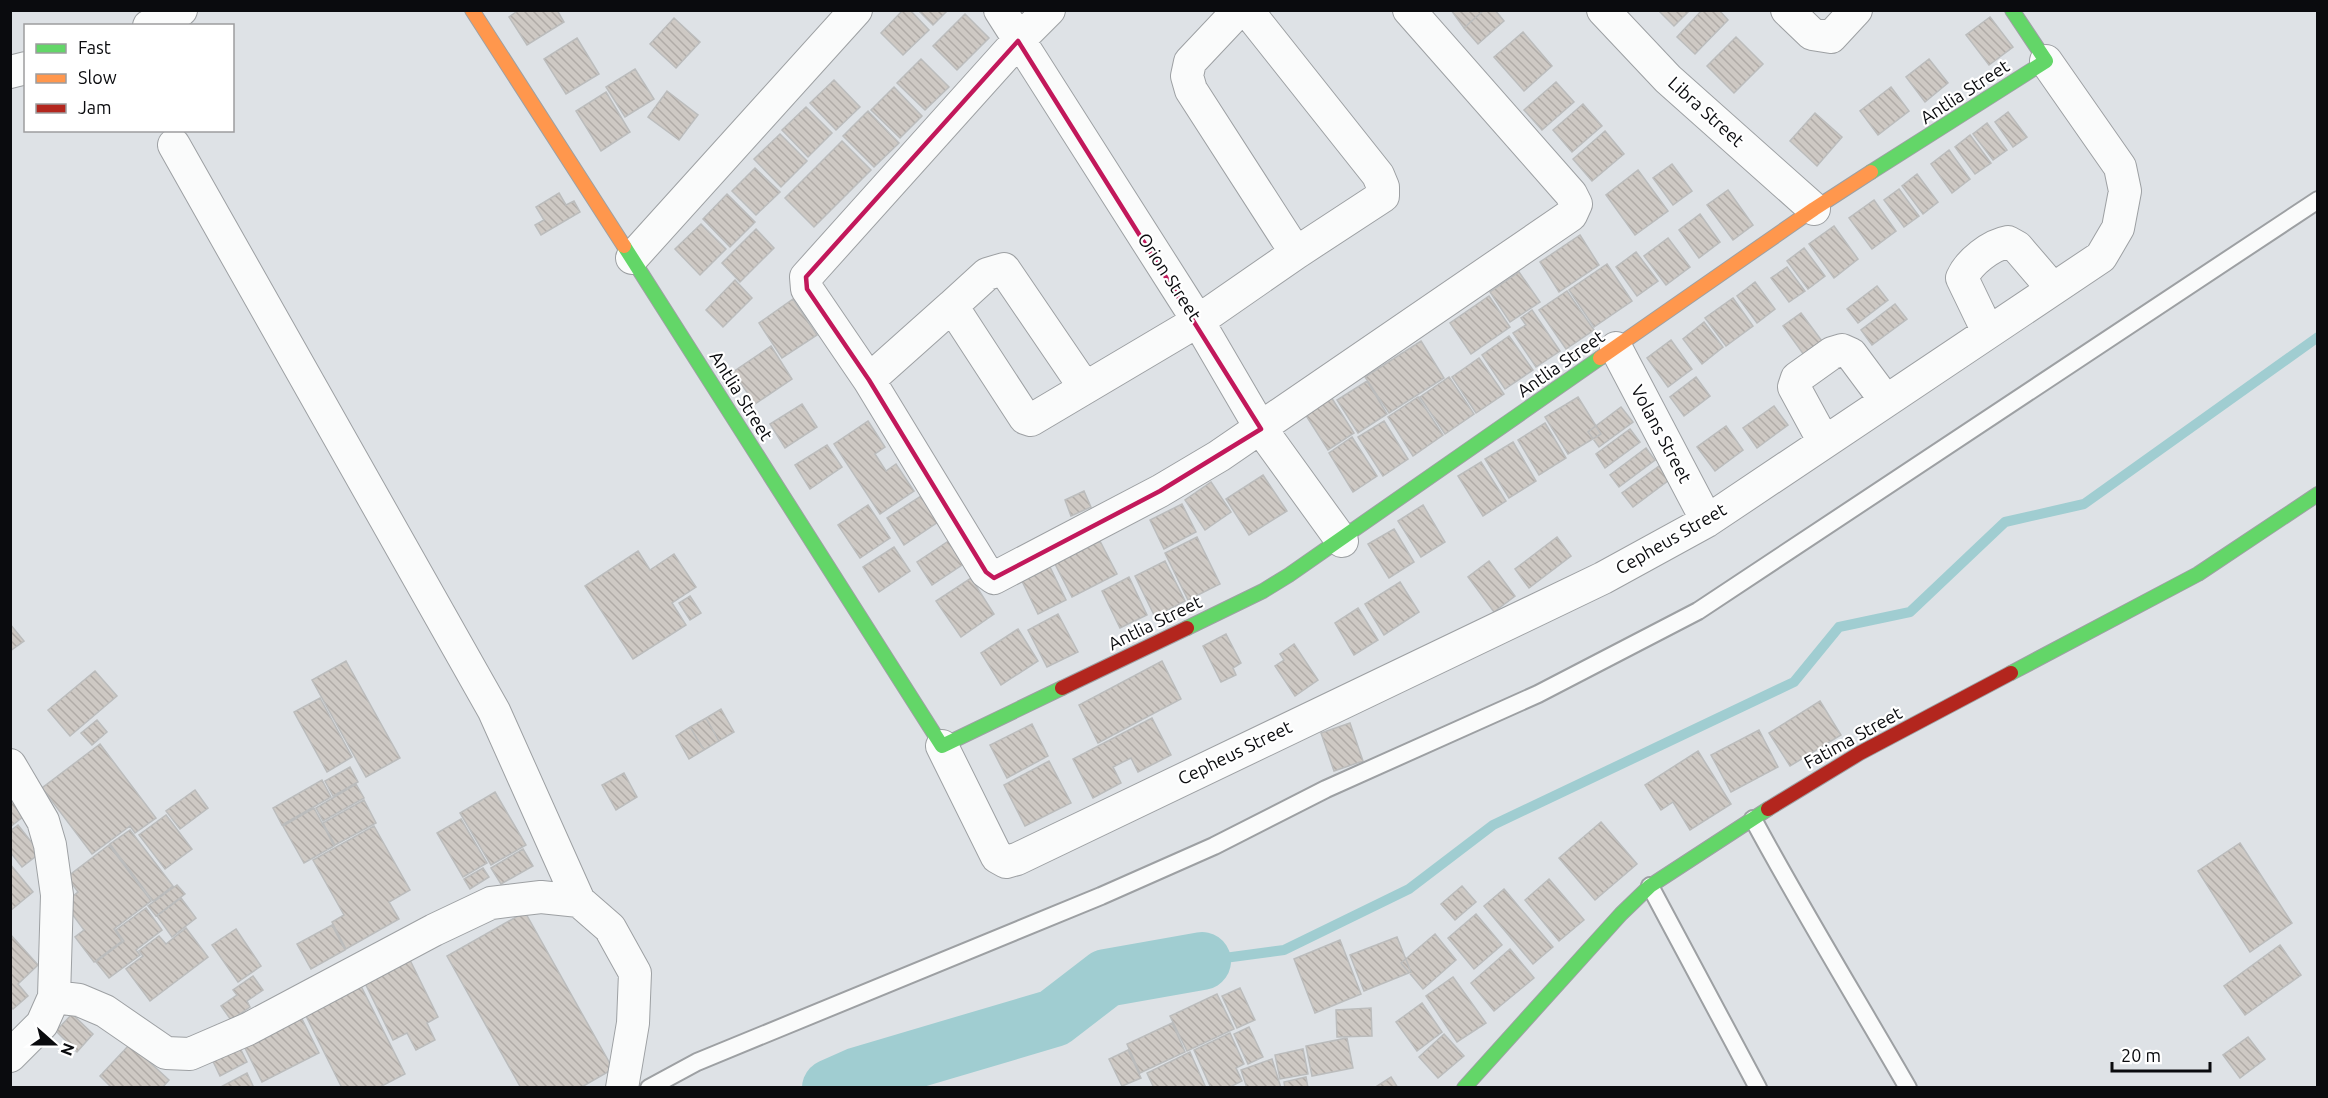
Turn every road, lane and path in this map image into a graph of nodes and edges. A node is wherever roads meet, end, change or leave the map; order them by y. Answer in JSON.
{"nodes":[{"id":1,"x":181,"y":10,"type":"edge"},
{"id":2,"x":472,"y":10,"type":"edge"},
{"id":3,"x":856,"y":10,"type":"edge"},
{"id":4,"x":1000,"y":10,"type":"edge"},
{"id":5,"x":1049,"y":10,"type":"edge"},
{"id":6,"x":1239,"y":10,"type":"edge"},
{"id":7,"x":1247,"y":10,"type":"edge"},
{"id":8,"x":1409,"y":10,"type":"edge"},
{"id":9,"x":1603,"y":10,"type":"edge"},
{"id":10,"x":1787,"y":10,"type":"edge"},
{"id":11,"x":1856,"y":10,"type":"edge"},
{"id":12,"x":2012,"y":10,"type":"edge"},
{"id":13,"x":152,"y":24,"type":"edge"},
{"id":14,"x":1018,"y":41,"type":"junction"},
{"id":15,"x":2046,"y":61,"type":"junction"},
{"id":16,"x":174,"y":145,"type":"dead end"},
{"id":17,"x":2318,"y":200,"type":"edge"},
{"id":18,"x":1814,"y":209,"type":"junction"},
{"id":19,"x":1296,"y":253,"type":"junction"},
{"id":20,"x":633,"y":258,"type":"junction"},
{"id":21,"x":2053,"y":289,"type":"junction"},
{"id":22,"x":952,"y":306,"type":"junction"},
{"id":23,"x":1198,"y":321,"type":"junction"},
{"id":24,"x":1988,"y":332,"type":"junction"},
{"id":25,"x":1616,"y":348,"type":"junction"},
{"id":26,"x":869,"y":380,"type":"junction"},
{"id":27,"x":1085,"y":388,"type":"junction"},
{"id":28,"x":1886,"y":401,"type":"junction"},
{"id":29,"x":1261,"y":429,"type":"junction"},
{"id":30,"x":1824,"y":442,"type":"junction"},
{"id":31,"x":2318,"y":494,"type":"edge"},
{"id":32,"x":1707,"y":521,"type":"junction"},
{"id":33,"x":1342,"y":541,"type":"junction"},
{"id":34,"x":942,"y":746,"type":"junction"},
{"id":35,"x":10,"y":765,"type":"edge"},
{"id":36,"x":1753,"y":819,"type":"junction"},
{"id":37,"x":1650,"y":886,"type":"junction"},
{"id":38,"x":579,"y":901,"type":"junction"},
{"id":39,"x":54,"y":997,"type":"junction"},
{"id":40,"x":10,"y":1056,"type":"edge"},
{"id":41,"x":622,"y":1088,"type":"edge"},
{"id":42,"x":649,"y":1088,"type":"edge"},
{"id":43,"x":1464,"y":1088,"type":"edge"},
{"id":44,"x":1758,"y":1088,"type":"edge"},
{"id":45,"x":1908,"y":1088,"type":"edge"}],
"edges":[{"from":1,"to":13,"type":"street"},
{"from":2,"to":20,"type":"street","name":"Antlia Street"},
{"from":3,"to":20,"type":"street"},
{"from":4,"to":14,"type":"street","name":"Orion Street"},
{"from":5,"to":14,"type":"street"},
{"from":6,"to":19,"type":"street"},
{"from":7,"to":19,"type":"street"},
{"from":8,"to":29,"type":"street"},
{"from":9,"to":18,"type":"street","name":"Libra Street"},
{"from":10,"to":11,"type":"street"},
{"from":12,"to":15,"type":"street"},
{"from":14,"to":23,"type":"street","name":"Orion Street"},
{"from":14,"to":26,"type":"street"},
{"from":15,"to":18,"type":"street","name":"Antlia Street"},
{"from":15,"to":21,"type":"street","name":"Cepheus Street"},
{"from":16,"to":38,"type":"street"},
{"from":17,"to":42,"type":"lane"},
{"from":18,"to":25,"type":"street","name":"Antlia Street"},
{"from":19,"to":23,"type":"street"},
{"from":20,"to":34,"type":"street","name":"Antlia Street"},
{"from":21,"to":24,"type":"street","name":"Cepheus Street"},
{"from":21,"to":24,"type":"street"},
{"from":22,"to":26,"type":"street"},
{"from":22,"to":27,"type":"street"},
{"from":22,"to":27,"type":"street"},
{"from":23,"to":27,"type":"street"},
{"from":23,"to":29,"type":"street","name":"Orion Street"},
{"from":24,"to":28,"type":"street","name":"Cepheus Street"},
{"from":25,"to":32,"type":"street","name":"Volans Street"},
{"from":25,"to":33,"type":"street","name":"Antlia Street"},
{"from":26,"to":29,"type":"street"},
{"from":28,"to":30,"type":"street","name":"Cepheus Street"},
{"from":28,"to":30,"type":"street"},
{"from":29,"to":33,"type":"street","name":"Orion Street"},
{"from":30,"to":32,"type":"street","name":"Cepheus Street"},
{"from":31,"to":36,"type":"street","name":"Fatima Street"},
{"from":32,"to":34,"type":"street","name":"Cepheus Street"},
{"from":33,"to":34,"type":"street","name":"Antlia Street"},
{"from":35,"to":39,"type":"street"},
{"from":36,"to":37,"type":"street","name":"Fatima Street"},
{"from":36,"to":45,"type":"lane"},
{"from":37,"to":43,"type":"street","name":"Fatima Street"},
{"from":37,"to":44,"type":"lane"},
{"from":38,"to":39,"type":"street"},
{"from":38,"to":41,"type":"street"},
{"from":39,"to":40,"type":"street"}]}
